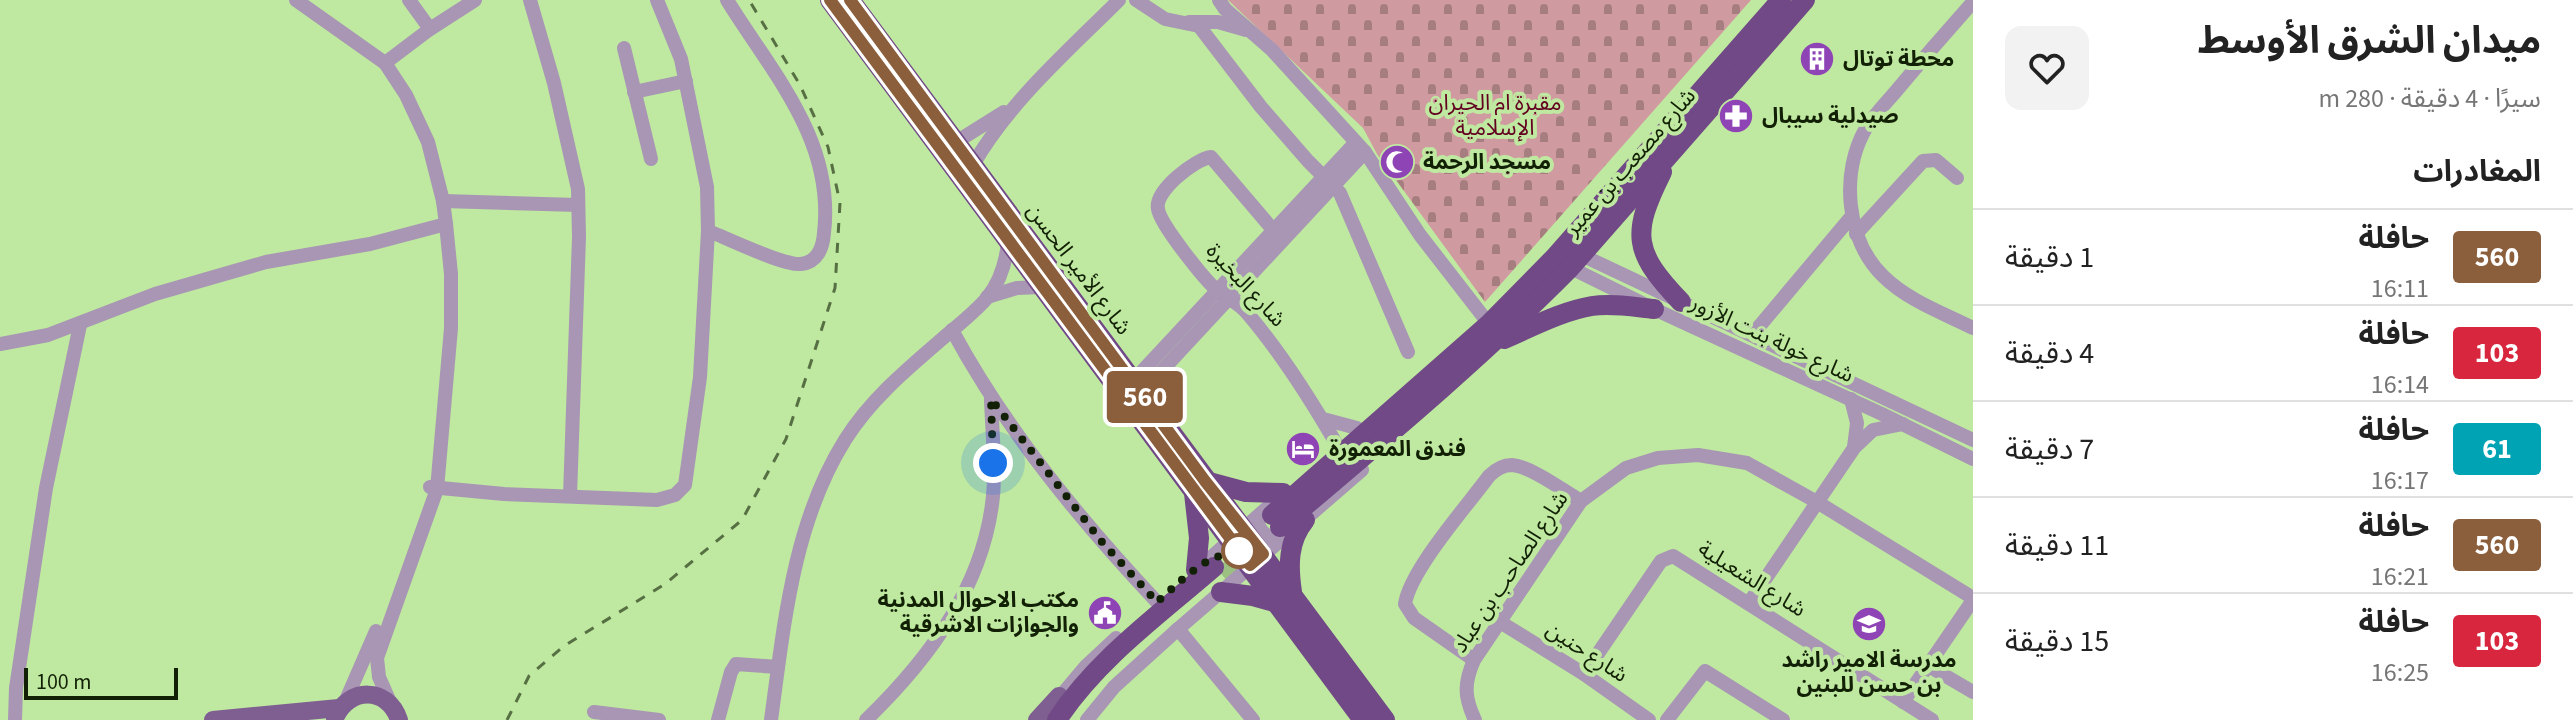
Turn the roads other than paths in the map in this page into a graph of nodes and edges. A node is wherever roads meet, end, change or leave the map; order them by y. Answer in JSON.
{"nodes":[{"id":1,"x":296,"y":0,"type":"edge"},
{"id":2,"x":409,"y":0,"type":"edge"},
{"id":3,"x":475,"y":0,"type":"edge"},
{"id":4,"x":530,"y":0,"type":"edge"},
{"id":5,"x":657,"y":0,"type":"edge"},
{"id":6,"x":727,"y":0,"type":"edge"},
{"id":7,"x":830,"y":0,"type":"edge"},
{"id":8,"x":1119,"y":0,"type":"edge"},
{"id":9,"x":1136,"y":0,"type":"edge"},
{"id":10,"x":1219,"y":0,"type":"edge"},
{"id":11,"x":1781,"y":0,"type":"edge"},
{"id":12,"x":1805,"y":0,"type":"edge"},
{"id":13,"x":1973,"y":2,"type":"edge"},
{"id":14,"x":859,"y":4,"type":"edge"},
{"id":15,"x":1188,"y":22,"type":"junction"},
{"id":16,"x":430,"y":29,"type":"junction"},
{"id":17,"x":1250,"y":31,"type":"junction"},
{"id":18,"x":624,"y":48,"type":"dead end"},
{"id":19,"x":385,"y":63,"type":"junction"},
{"id":20,"x":686,"y":81,"type":"junction"},
{"id":21,"x":634,"y":92,"type":"junction"},
{"id":22,"x":1024,"y":97,"type":"junction"},
{"id":23,"x":956,"y":142,"type":"junction"},
{"id":24,"x":1676,"y":144,"type":"junction"},
{"id":25,"x":1360,"y":147,"type":"junction"},
{"id":26,"x":651,"y":159,"type":"dead end"},
{"id":27,"x":973,"y":165,"type":"junction"},
{"id":28,"x":1957,"y":178,"type":"dead end"},
{"id":29,"x":1328,"y":181,"type":"junction"},
{"id":30,"x":443,"y":201,"type":"junction"},
{"id":31,"x":578,"y":205,"type":"junction"},
{"id":32,"x":1851,"y":217,"type":"junction"},
{"id":33,"x":446,"y":224,"type":"junction"},
{"id":34,"x":708,"y":231,"type":"junction"},
{"id":35,"x":1274,"y":231,"type":"junction"},
{"id":36,"x":1856,"y":234,"type":"junction"},
{"id":37,"x":1008,"y":242,"type":"junction"},
{"id":38,"x":1567,"y":256,"type":"junction"},
{"id":39,"x":1042,"y":287,"type":"junction"},
{"id":40,"x":1224,"y":295,"type":"junction"},
{"id":41,"x":987,"y":297,"type":"junction"},
{"id":42,"x":1681,"y":302,"type":"junction"},
{"id":43,"x":1654,"y":309,"type":"junction"},
{"id":44,"x":80,"y":325,"type":"junction"},
{"id":45,"x":1973,"y":328,"type":"edge"},
{"id":46,"x":952,"y":330,"type":"junction"},
{"id":47,"x":1752,"y":335,"type":"junction"},
{"id":48,"x":1487,"y":337,"type":"junction"},
{"id":49,"x":0,"y":344,"type":"edge"},
{"id":50,"x":1408,"y":352,"type":"dead end"},
{"id":51,"x":1138,"y":386,"type":"junction"},
{"id":52,"x":991,"y":399,"type":"junction"},
{"id":53,"x":1851,"y":399,"type":"junction"},
{"id":54,"x":1323,"y":419,"type":"junction"},
{"id":55,"x":1903,"y":424,"type":"junction"},
{"id":56,"x":1357,"y":428,"type":"junction"},
{"id":57,"x":1973,"y":440,"type":"edge"},
{"id":58,"x":1337,"y":445,"type":"junction"},
{"id":59,"x":1854,"y":448,"type":"junction"},
{"id":60,"x":1973,"y":459,"type":"edge"},
{"id":61,"x":1199,"y":485,"type":"junction"},
{"id":62,"x":434,"y":488,"type":"junction"},
{"id":63,"x":1283,"y":493,"type":"junction"},
{"id":64,"x":570,"y":496,"type":"junction"},
{"id":65,"x":1581,"y":501,"type":"junction"},
{"id":66,"x":1817,"y":502,"type":"junction"},
{"id":67,"x":1305,"y":520,"type":"junction"},
{"id":68,"x":1274,"y":524,"type":"junction"},
{"id":69,"x":1238,"y":535,"type":"junction"},
{"id":70,"x":1227,"y":570,"type":"junction"},
{"id":71,"x":1285,"y":598,"type":"junction"},
{"id":72,"x":1973,"y":599,"type":"edge"},
{"id":73,"x":1157,"y":602,"type":"junction"},
{"id":74,"x":1749,"y":603,"type":"junction"},
{"id":75,"x":1500,"y":622,"type":"junction"},
{"id":76,"x":1178,"y":629,"type":"junction"},
{"id":77,"x":1474,"y":660,"type":"junction"},
{"id":78,"x":1927,"y":665,"type":"junction"},
{"id":79,"x":778,"y":667,"type":"junction"},
{"id":80,"x":1584,"y":674,"type":"junction"},
{"id":81,"x":1973,"y":692,"type":"edge"},
{"id":82,"x":1059,"y":696,"type":"junction"},
{"id":83,"x":1903,"y":702,"type":"junction"},
{"id":84,"x":340,"y":709,"type":"edge"},
{"id":85,"x":594,"y":712,"type":"dead end"},
{"id":86,"x":399,"y":713,"type":"edge"},
{"id":87,"x":15,"y":720,"type":"edge"},
{"id":88,"x":213,"y":720,"type":"edge"},
{"id":89,"x":659,"y":720,"type":"edge"},
{"id":90,"x":718,"y":720,"type":"edge"},
{"id":91,"x":771,"y":720,"type":"edge"},
{"id":92,"x":866,"y":720,"type":"edge"},
{"id":93,"x":1037,"y":720,"type":"edge"},
{"id":94,"x":1044,"y":720,"type":"edge"},
{"id":95,"x":1057,"y":720,"type":"edge"},
{"id":96,"x":1072,"y":720,"type":"edge"},
{"id":97,"x":1087,"y":720,"type":"edge"},
{"id":98,"x":1253,"y":720,"type":"edge"},
{"id":99,"x":1363,"y":720,"type":"edge"},
{"id":100,"x":1385,"y":720,"type":"edge"},
{"id":101,"x":1475,"y":720,"type":"edge"},
{"id":102,"x":1649,"y":720,"type":"edge"},
{"id":103,"x":1667,"y":720,"type":"edge"},
{"id":104,"x":1783,"y":720,"type":"edge"},
{"id":105,"x":1932,"y":720,"type":"edge"}],
"edges":[{"from":1,"to":19,"type":"street"},
{"from":2,"to":16,"type":"street"},
{"from":3,"to":16,"type":"street"},
{"from":4,"to":31,"type":"street"},
{"from":5,"to":20,"type":"street"},
{"from":6,"to":34,"type":"street"},
{"from":7,"to":37,"type":"highway","name":"شارع الأمير الحسن"},
{"from":8,"to":22,"type":"street"},
{"from":9,"to":15,"type":"street"},
{"from":10,"to":17,"type":"street"},
{"from":11,"to":38,"type":"highway","name":"شارع مصعب بن عمير"},
{"from":12,"to":24,"type":"highway","name":"شارع مصعب بن عمير"},
{"from":13,"to":32,"type":"street"},
{"from":14,"to":23,"type":"highway","name":"شارع الأمير الحسن"},
{"from":15,"to":17,"type":"street"},
{"from":15,"to":29,"type":"street"},
{"from":16,"to":19,"type":"street"},
{"from":17,"to":25,"type":"street"},
{"from":18,"to":21,"type":"street"},
{"from":19,"to":30,"type":"street"},
{"from":20,"to":21,"type":"street"},
{"from":20,"to":34,"type":"street"},
{"from":21,"to":26,"type":"street"},
{"from":22,"to":23,"type":"street"},
{"from":22,"to":27,"type":"street"},
{"from":23,"to":27,"type":"highway","name":"شارع الأمير الحسن"},
{"from":24,"to":38,"type":"highway","name":"شارع مصعب بن عمير"},
{"from":24,"to":42,"type":"highway"},
{"from":25,"to":29,"type":"street"},
{"from":25,"to":48,"type":"street"},
{"from":27,"to":51,"type":"highway","name":"شارع الأمير الحسن"},
{"from":28,"to":36,"type":"street"},
{"from":29,"to":35,"type":"street"},
{"from":29,"to":40,"type":"street"},
{"from":29,"to":50,"type":"street"},
{"from":30,"to":31,"type":"street"},
{"from":30,"to":33,"type":"street"},
{"from":31,"to":64,"type":"street"},
{"from":32,"to":36,"type":"street"},
{"from":32,"to":47,"type":"street"},
{"from":33,"to":44,"type":"street"},
{"from":33,"to":62,"type":"street"},
{"from":34,"to":64,"type":"street"},
{"from":35,"to":40,"type":"street"},
{"from":35,"to":40,"type":"street","name":"شارع البخيرة"},
{"from":36,"to":45,"type":"street"},
{"from":37,"to":39,"type":"highway","name":"شارع الأمير الحسن"},
{"from":37,"to":41,"type":"street"},
{"from":38,"to":42,"type":"street","name":"شارع خولة بنت الأزور"},
{"from":38,"to":43,"type":"street","name":"شارع خولة بنت الأزور"},
{"from":38,"to":48,"type":"highway","name":"شارع مصعب بن عمير"},
{"from":39,"to":41,"type":"street"},
{"from":39,"to":61,"type":"highway","name":"شارع الأمير الحسن"},
{"from":40,"to":51,"type":"street"},
{"from":40,"to":54,"type":"street","name":"شارع البخيرة"},
{"from":41,"to":46,"type":"street"},
{"from":42,"to":47,"type":"street","name":"شارع خولة بنت الأزور"},
{"from":43,"to":48,"type":"highway"},
{"from":43,"to":53,"type":"street","name":"شارع خولة بنت الأزور"},
{"from":44,"to":49,"type":"street"},
{"from":44,"to":87,"type":"street"},
{"from":46,"to":52,"type":"street"},
{"from":46,"to":79,"type":"street"},
{"from":47,"to":57,"type":"street","name":"شارع خولة بنت الأزور"},
{"from":48,"to":56,"type":"street","name":"شارع مصعب بن عمير"},
{"from":48,"to":67,"type":"street","name":"شارع مصعب بن عمير"},
{"from":48,"to":68,"type":"highway","name":"شارع مصعب بن عمير"},
{"from":51,"to":61,"type":"highway","name":"شارع الأمير الحسن"},
{"from":52,"to":73,"type":"street"},
{"from":52,"to":92,"type":"street"},
{"from":53,"to":55,"type":"street","name":"شارع خولة بنت الأزور"},
{"from":53,"to":59,"type":"street"},
{"from":54,"to":56,"type":"street"},
{"from":54,"to":58,"type":"street","name":"شارع البخيرة"},
{"from":55,"to":59,"type":"street"},
{"from":55,"to":60,"type":"street","name":"شارع خولة بنت الأزور"},
{"from":56,"to":58,"type":"street","name":"شارع مصعب بن عمير"},
{"from":58,"to":63,"type":"street","name":"شارع مصعب بن عمير"},
{"from":59,"to":66,"type":"street"},
{"from":61,"to":63,"type":"highway"},
{"from":61,"to":69,"type":"highway","name":"شارع الأمير الحسن"},
{"from":61,"to":70,"type":"highway"},
{"from":62,"to":64,"type":"street"},
{"from":62,"to":84,"type":"street"},
{"from":62,"to":86,"type":"street"},
{"from":63,"to":68,"type":"street","name":"شارع مصعب بن عمير"},
{"from":65,"to":66,"type":"street","name":"شارع الصاحب بن عباد"},
{"from":65,"to":75,"type":"street","name":"شارع الصاحب بن عباد"},
{"from":65,"to":77,"type":"street"},
{"from":66,"to":72,"type":"street","name":"شارع الصاحب بن عباد"},
{"from":66,"to":74,"type":"street"},
{"from":67,"to":68,"type":"street","name":"شارع مصعب بن عمير"},
{"from":67,"to":71,"type":"highway"},
{"from":68,"to":69,"type":"street","name":"شارع مصعب بن عمير"},
{"from":68,"to":70,"type":"street","name":"شارع مصعب بن عمير"},
{"from":69,"to":70,"type":"highway","name":"شارع الأمير الحسن"},
{"from":69,"to":70,"type":"street","name":"شارع مصعب بن عمير"},
{"from":70,"to":71,"type":"highway","name":"شارع الأمير الحسن"},
{"from":70,"to":71,"type":"highway"},
{"from":70,"to":73,"type":"street"},
{"from":70,"to":76,"type":"street"},
{"from":70,"to":95,"type":"highway"},
{"from":70,"to":96,"type":"highway"},
{"from":71,"to":99,"type":"highway","name":"شارع الأمير الحسن"},
{"from":71,"to":100,"type":"highway","name":"شارع الأمير الحسن"},
{"from":72,"to":78,"type":"street"},
{"from":73,"to":82,"type":"street"},
{"from":74,"to":80,"type":"street","name":"شارع الشعيلية"},
{"from":74,"to":83,"type":"street","name":"شارع الشعيلية"},
{"from":75,"to":77,"type":"street","name":"شارع الصاحب بن عباد"},
{"from":75,"to":80,"type":"street","name":"شارع حنين"},
{"from":76,"to":97,"type":"street"},
{"from":76,"to":98,"type":"street"},
{"from":77,"to":101,"type":"street","name":"شارع الصاحب بن عباد"},
{"from":78,"to":81,"type":"street"},
{"from":78,"to":83,"type":"street"},
{"from":79,"to":90,"type":"street"},
{"from":79,"to":91,"type":"street"},
{"from":80,"to":102,"type":"street","name":"شارع حنين"},
{"from":82,"to":93,"type":"main road"},
{"from":82,"to":94,"type":"street"},
{"from":83,"to":105,"type":"street","name":"شارع الشعيلية"},
{"from":84,"to":86,"type":"main road"},
{"from":84,"to":88,"type":"main road"},
{"from":85,"to":89,"type":"street"},
{"from":103,"to":104,"type":"street"}]}
